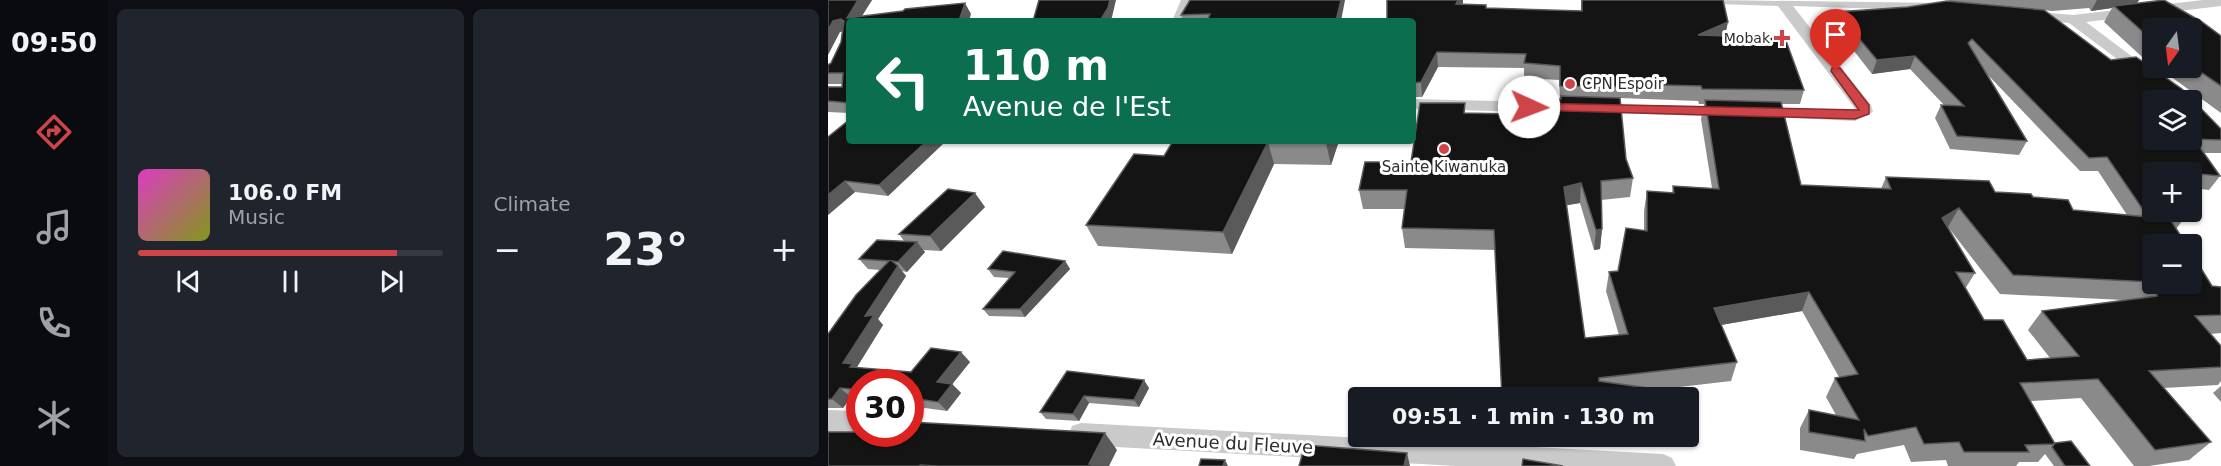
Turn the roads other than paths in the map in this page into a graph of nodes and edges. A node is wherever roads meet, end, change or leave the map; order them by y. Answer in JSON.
{"nodes":[{"id":1,"x":1188,"y":0,"type":"edge"},
{"id":2,"x":1718,"y":0,"type":"edge"},
{"id":3,"x":2220,"y":1,"type":"edge"},
{"id":4,"x":1782,"y":2,"type":"junction"},
{"id":5,"x":1919,"y":3,"type":"edge"},
{"id":6,"x":1957,"y":9,"type":"edge"},
{"id":7,"x":2015,"y":14,"type":"edge"},
{"id":8,"x":1180,"y":18,"type":"edge"},
{"id":9,"x":2073,"y":19,"type":"junction"},
{"id":10,"x":2169,"y":90,"type":"edge"},
{"id":11,"x":1416,"y":104,"type":"edge"},
{"id":12,"x":1545,"y":107,"type":"edge"},
{"id":13,"x":1580,"y":108,"type":"edge"},
{"id":14,"x":828,"y":421,"type":"edge"},
{"id":15,"x":846,"y":422,"type":"edge"},
{"id":16,"x":1053,"y":433,"type":"edge"},
{"id":17,"x":1431,"y":460,"type":"edge"},
{"id":18,"x":1663,"y":466,"type":"edge"}],
"edges":[{"from":1,"to":8,"type":"street"},
{"from":2,"to":4,"type":"street"},
{"from":3,"to":9,"type":"street"},
{"from":4,"to":5,"type":"street"},
{"from":4,"to":13,"type":"street"},
{"from":5,"to":6,"type":"street"},
{"from":7,"to":9,"type":"street"},
{"from":9,"to":10,"type":"street"},
{"from":11,"to":12,"type":"street"},
{"from":14,"to":15,"type":"street"},
{"from":16,"to":17,"type":"street","name":"Avenue du Fleuve"},
{"from":17,"to":18,"type":"street","name":"Avenue du Fleuve"}]}
